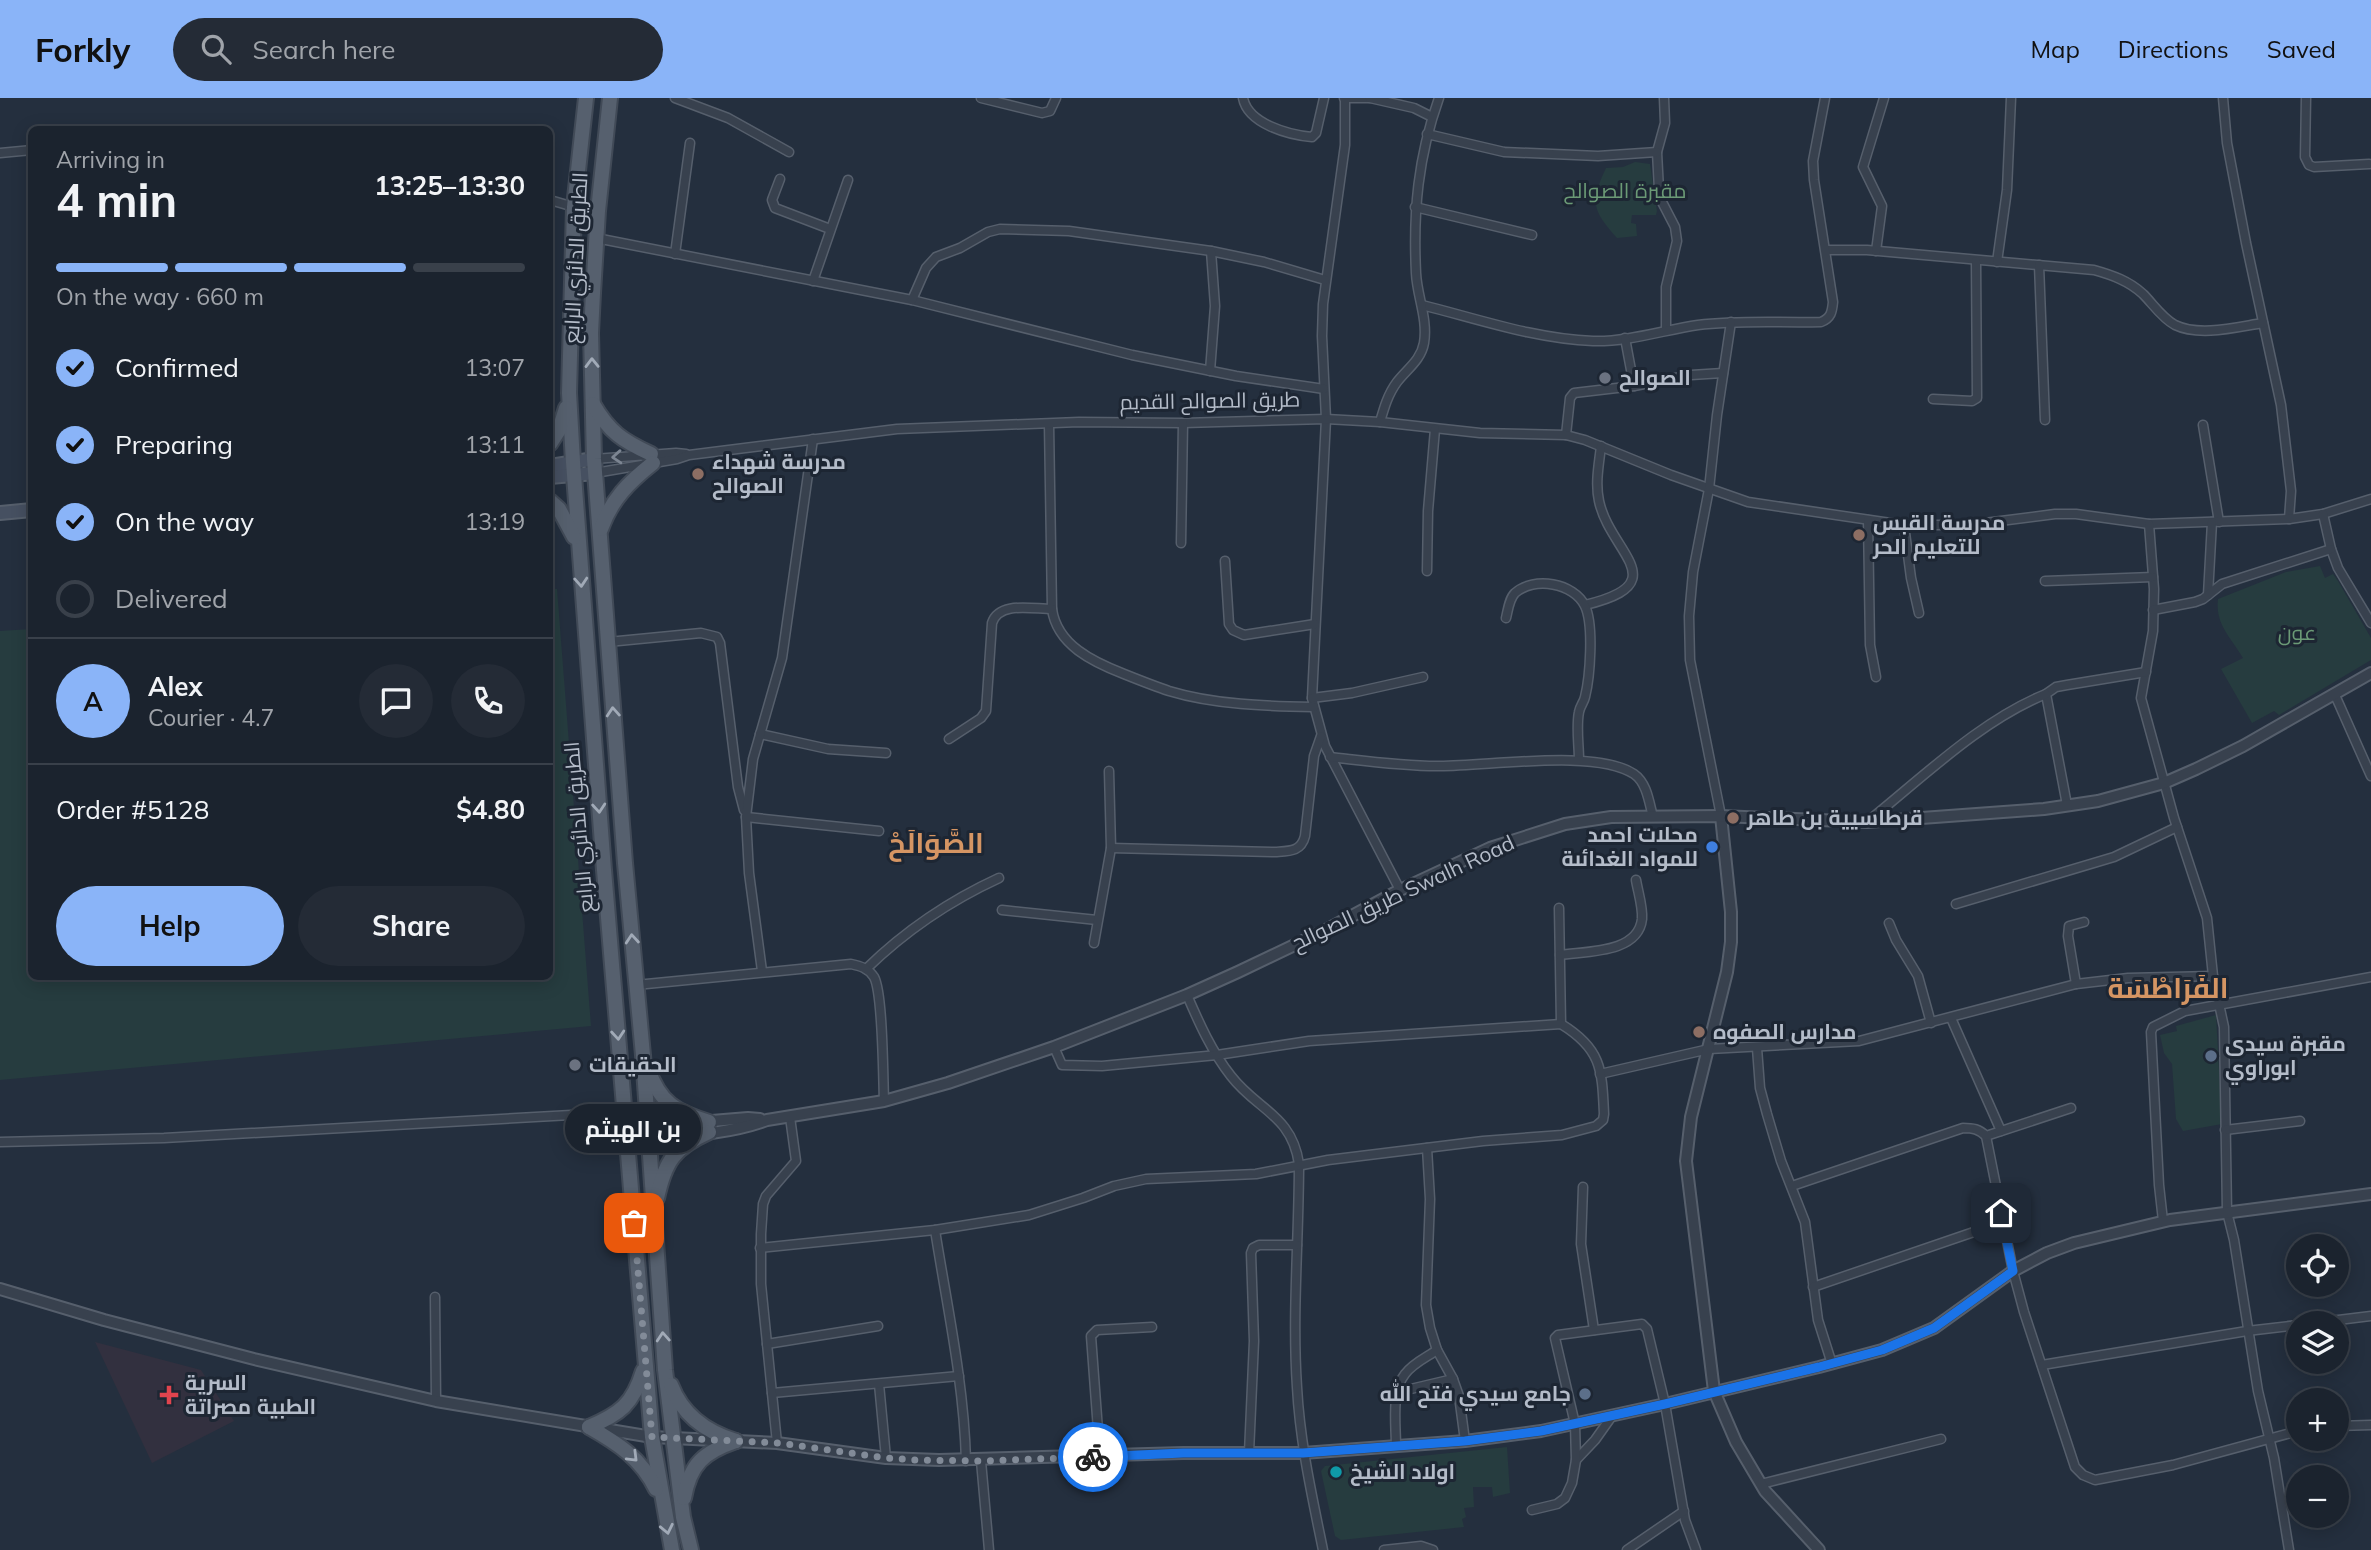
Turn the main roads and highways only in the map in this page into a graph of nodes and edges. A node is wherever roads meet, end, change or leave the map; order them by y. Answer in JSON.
{"nodes":[{"id":1,"x":586,"y":98,"type":"edge"},
{"id":2,"x":610,"y":98,"type":"edge"},
{"id":3,"x":569,"y":393,"type":"junction"},
{"id":4,"x":592,"y":402,"type":"junction"},
{"id":5,"x":553,"y":439,"type":"edge"},
{"id":6,"x":553,"y":466,"type":"edge"},
{"id":7,"x":594,"y":466,"type":"junction"},
{"id":8,"x":573,"y":469,"type":"junction"},
{"id":9,"x":553,"y":476,"type":"edge"},
{"id":10,"x":553,"y":504,"type":"edge"},
{"id":11,"x":28,"y":510,"type":"edge"},
{"id":12,"x":0,"y":513,"type":"edge"},
{"id":13,"x":599,"y":533,"type":"junction"},
{"id":14,"x":578,"y":548,"type":"junction"},
{"id":15,"x":643,"y":1055,"type":"junction"},
{"id":16,"x":655,"y":1231,"type":"junction"},
{"id":17,"x":646,"y":1363,"type":"junction"},
{"id":18,"x":665,"y":1370,"type":"junction"},
{"id":19,"x":661,"y":1501,"type":"junction"},
{"id":20,"x":683,"y":1517,"type":"junction"},
{"id":21,"x":672,"y":1550,"type":"edge"},
{"id":22,"x":691,"y":1550,"type":"edge"}],
"edges":[{"from":1,"to":3,"type":"main road","name":"الطريق الدائري الرابع"},
{"from":4,"to":2,"type":"main road","name":"الطريق الدائري الرابع","one_way":true},
{"from":3,"to":5,"type":"main road"},
{"from":3,"to":8,"type":"main road","name":"الطريق الدائري الرابع"},
{"from":4,"to":7,"type":"main road","name":"الطريق الدائري الرابع"},
{"from":4,"to":13,"type":"main road"},
{"from":6,"to":8,"type":"main road","name":"طريق الصوالح القديم"},
{"from":7,"to":8,"type":"main road","name":"طريق الصوالح القديم"},
{"from":7,"to":13,"type":"main road","name":"الطريق الدائري الرابع"},
{"from":8,"to":9,"type":"main road","name":"طريق الصوالح القديم"},
{"from":8,"to":14,"type":"main road","name":"الطريق الدائري الرابع"},
{"from":10,"to":14,"type":"main road"},
{"from":11,"to":12,"type":"main road"},
{"from":15,"to":13,"type":"main road","name":"الطريق الدائري الرابع","one_way":true},
{"from":14,"to":17,"type":"main road","name":"الطريق الدائري الرابع","one_way":true},
{"from":15,"to":16,"type":"main road","name":"الطريق الدائري الرابع"},
{"from":15,"to":16,"type":"main road"},
{"from":18,"to":16,"type":"main road","name":"الطريق الدائري الرابع","one_way":true},
{"from":17,"to":19,"type":"main road","name":"الطريق الدائري الرابع"},
{"from":17,"to":19,"type":"main road","one_way":true},
{"from":18,"to":20,"type":"main road","name":"الطريق الدائري الرابع"},
{"from":18,"to":20,"type":"main road"},
{"from":19,"to":21,"type":"main road","name":"الطريق الدائري الرابع","one_way":true},
{"from":20,"to":22,"type":"main road","name":"الطريق الدائري الرابع"}]}
